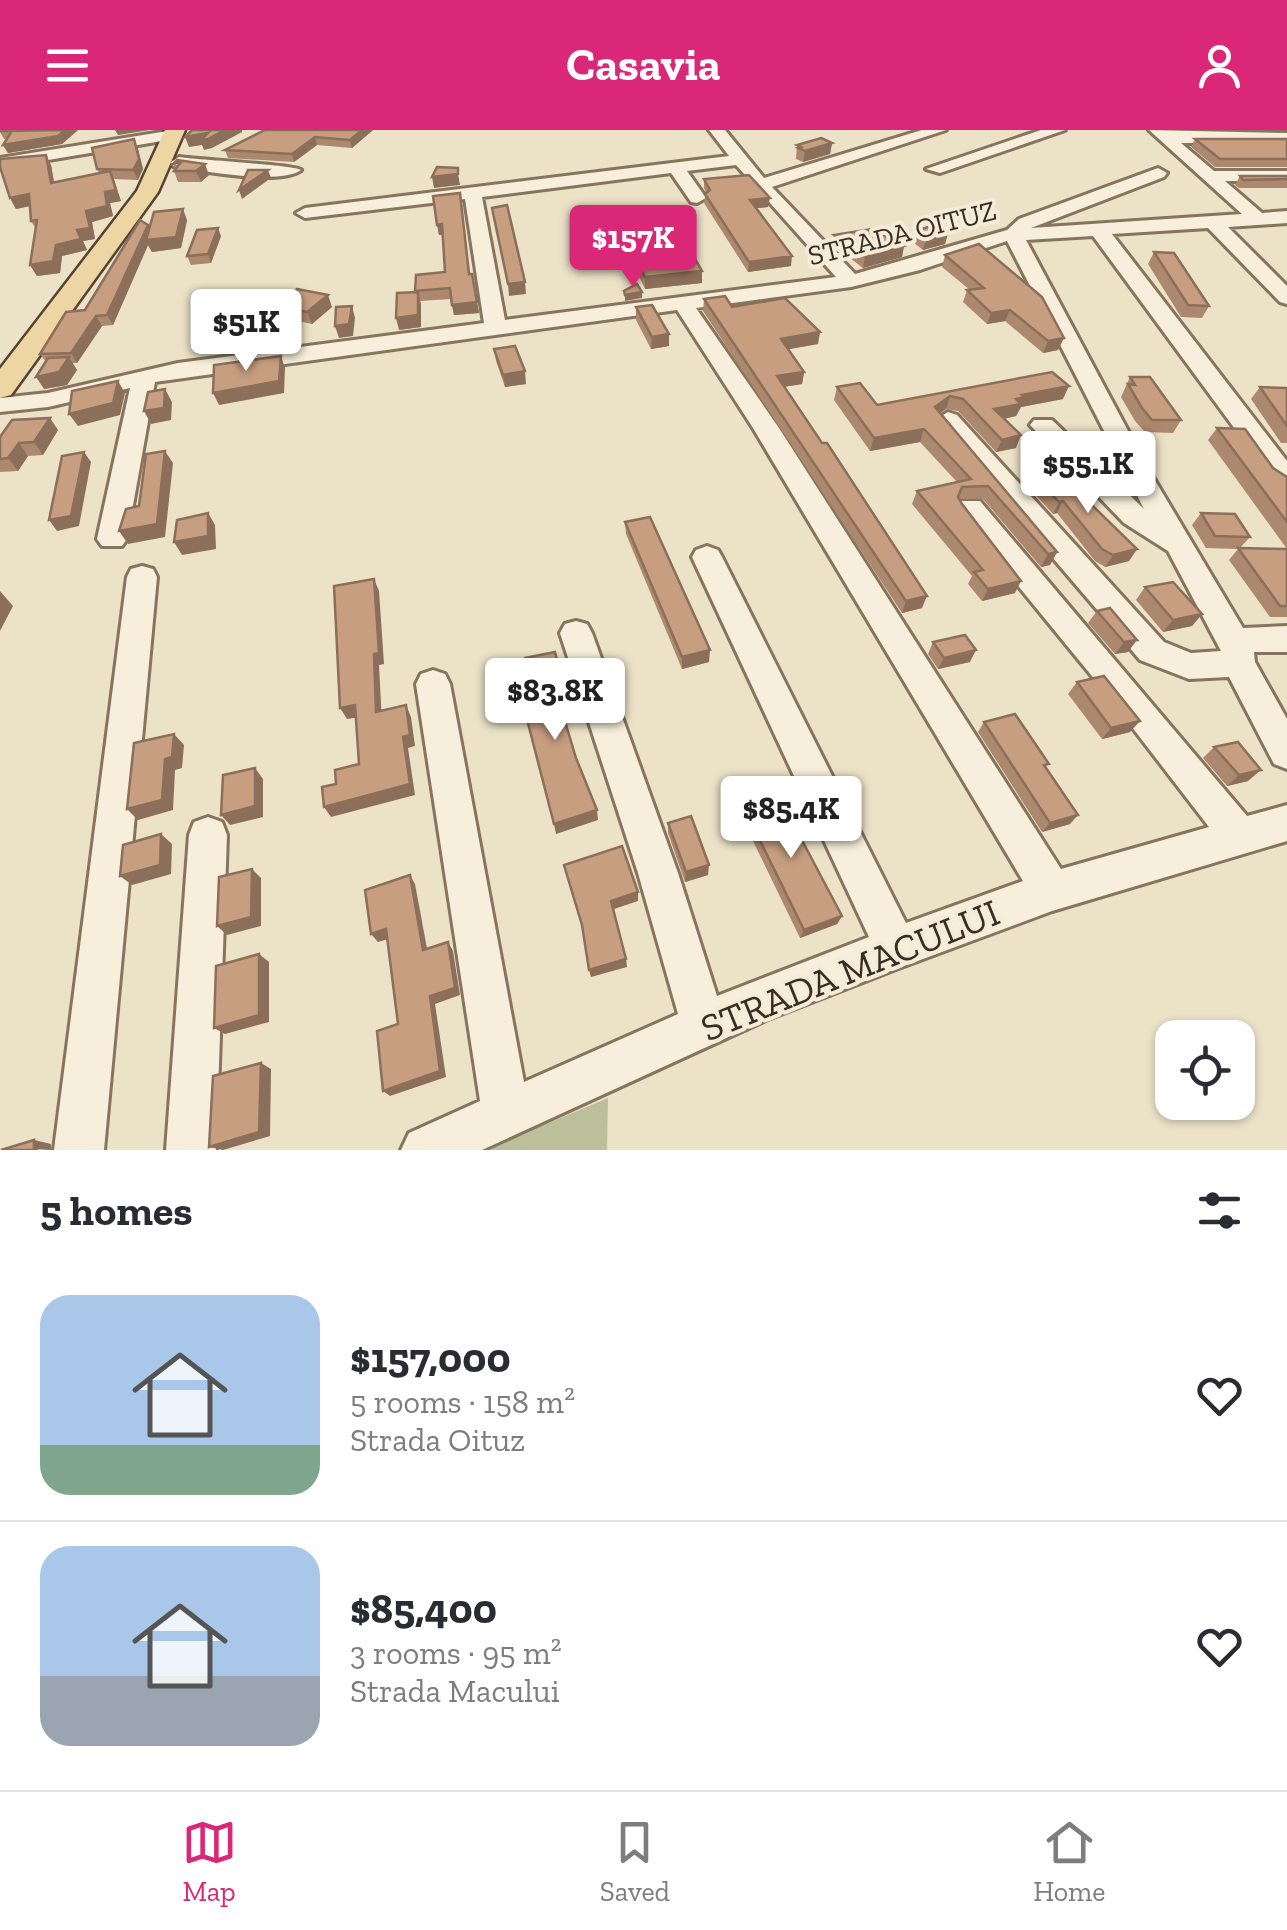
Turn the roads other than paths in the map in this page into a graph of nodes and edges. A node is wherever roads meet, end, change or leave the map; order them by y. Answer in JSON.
{"nodes":[{"id":1,"x":717,"y":130,"type":"edge"},
{"id":2,"x":938,"y":130,"type":"edge"},
{"id":3,"x":1057,"y":130,"type":"edge"},
{"id":4,"x":174,"y":132,"type":"edge"},
{"id":5,"x":1162,"y":134,"type":"edge"},
{"id":6,"x":1287,"y":138,"type":"edge"},
{"id":7,"x":224,"y":153,"type":"edge"},
{"id":8,"x":738,"y":160,"type":"junction"},
{"id":9,"x":171,"y":162,"type":"junction"},
{"id":10,"x":0,"y":163,"type":"edge"},
{"id":11,"x":676,"y":168,"type":"junction"},
{"id":12,"x":934,"y":169,"type":"dead end"},
{"id":13,"x":293,"y":170,"type":"dead end"},
{"id":14,"x":1158,"y":173,"type":"dead end"},
{"id":15,"x":1210,"y":176,"type":"junction"},
{"id":16,"x":1287,"y":176,"type":"edge"},
{"id":17,"x":760,"y":185,"type":"junction"},
{"id":18,"x":473,"y":194,"type":"junction"},
{"id":19,"x":697,"y":198,"type":"dead end"},
{"id":20,"x":305,"y":213,"type":"dead end"},
{"id":21,"x":1287,"y":218,"type":"edge"},
{"id":22,"x":1258,"y":219,"type":"junction"},
{"id":23,"x":1214,"y":223,"type":"junction"},
{"id":24,"x":1099,"y":230,"type":"junction"},
{"id":25,"x":1013,"y":235,"type":"junction"},
{"id":26,"x":851,"y":281,"type":"junction"},
{"id":27,"x":1287,"y":298,"type":"edge"},
{"id":28,"x":683,"y":304,"type":"junction"},
{"id":29,"x":496,"y":329,"type":"junction"},
{"id":30,"x":144,"y":377,"type":"junction"},
{"id":31,"x":0,"y":389,"type":"edge"},
{"id":32,"x":0,"y":406,"type":"edge"},
{"id":33,"x":948,"y":420,"type":"edge"},
{"id":34,"x":1043,"y":425,"type":"dead end"},
{"id":35,"x":1287,"y":480,"type":"edge"},
{"id":36,"x":970,"y":508,"type":"edge"},
{"id":37,"x":112,"y":539,"type":"dead end"},
{"id":38,"x":1179,"y":548,"type":"junction"},
{"id":39,"x":707,"y":556,"type":"dead end"},
{"id":40,"x":142,"y":577,"type":"dead end"},
{"id":41,"x":576,"y":634,"type":"dead end"},
{"id":42,"x":1287,"y":639,"type":"edge"},
{"id":43,"x":1237,"y":654,"type":"junction"},
{"id":44,"x":433,"y":684,"type":"dead end"},
{"id":45,"x":1287,"y":753,"type":"edge"},
{"id":46,"x":1287,"y":823,"type":"edge"},
{"id":47,"x":208,"y":835,"type":"dead end"},
{"id":48,"x":1240,"y":837,"type":"junction"},
{"id":49,"x":1052,"y":891,"type":"junction"},
{"id":50,"x":896,"y":948,"type":"junction"},
{"id":51,"x":704,"y":1026,"type":"junction"},
{"id":52,"x":506,"y":1116,"type":"junction"},
{"id":53,"x":79,"y":1150,"type":"edge"},
{"id":54,"x":191,"y":1150,"type":"edge"},
{"id":55,"x":426,"y":1150,"type":"edge"}],
"edges":[{"from":1,"to":8,"type":"street"},
{"from":2,"to":17,"type":"street"},
{"from":3,"to":12,"type":"street"},
{"from":4,"to":9,"type":"main road"},
{"from":4,"to":10,"type":"street"},
{"from":5,"to":6,"type":"street"},
{"from":5,"to":15,"type":"street"},
{"from":7,"to":9,"type":"street"},
{"from":8,"to":11,"type":"street"},
{"from":8,"to":17,"type":"street"},
{"from":9,"to":13,"type":"street"},
{"from":9,"to":31,"type":"main road"},
{"from":11,"to":18,"type":"street"},
{"from":11,"to":19,"type":"street"},
{"from":14,"to":25,"type":"street"},
{"from":15,"to":16,"type":"street"},
{"from":15,"to":22,"type":"street"},
{"from":17,"to":26,"type":"street"},
{"from":18,"to":20,"type":"street"},
{"from":18,"to":29,"type":"street"},
{"from":21,"to":22,"type":"street","name":"STRADA OITUZ"},
{"from":22,"to":23,"type":"street","name":"STRADA OITUZ"},
{"from":23,"to":24,"type":"street","name":"STRADA OITUZ"},
{"from":23,"to":27,"type":"street"},
{"from":24,"to":25,"type":"street","name":"STRADA OITUZ"},
{"from":24,"to":35,"type":"street"},
{"from":25,"to":26,"type":"street","name":"STRADA OITUZ"},
{"from":25,"to":38,"type":"street"},
{"from":26,"to":28,"type":"street","name":"STRADA OITUZ"},
{"from":28,"to":29,"type":"street","name":"STRADA OITUZ"},
{"from":28,"to":49,"type":"street"},
{"from":29,"to":30,"type":"street","name":"STRADA OITUZ"},
{"from":30,"to":32,"type":"street","name":"STRADA OITUZ"},
{"from":30,"to":37,"type":"street"},
{"from":33,"to":43,"type":"street"},
{"from":34,"to":38,"type":"street"},
{"from":36,"to":48,"type":"street"},
{"from":38,"to":43,"type":"street"},
{"from":39,"to":50,"type":"street"},
{"from":40,"to":53,"type":"street"},
{"from":41,"to":51,"type":"street"},
{"from":42,"to":43,"type":"street"},
{"from":43,"to":45,"type":"street"},
{"from":44,"to":52,"type":"street"},
{"from":46,"to":48,"type":"street","name":"STRADA MACULUI"},
{"from":47,"to":54,"type":"street"},
{"from":48,"to":49,"type":"street","name":"STRADA MACULUI"},
{"from":49,"to":50,"type":"street","name":"STRADA MACULUI"},
{"from":50,"to":51,"type":"street","name":"STRADA MACULUI"},
{"from":51,"to":52,"type":"street","name":"STRADA MACULUI"},
{"from":52,"to":55,"type":"street","name":"STRADA MACULUI"}]}
